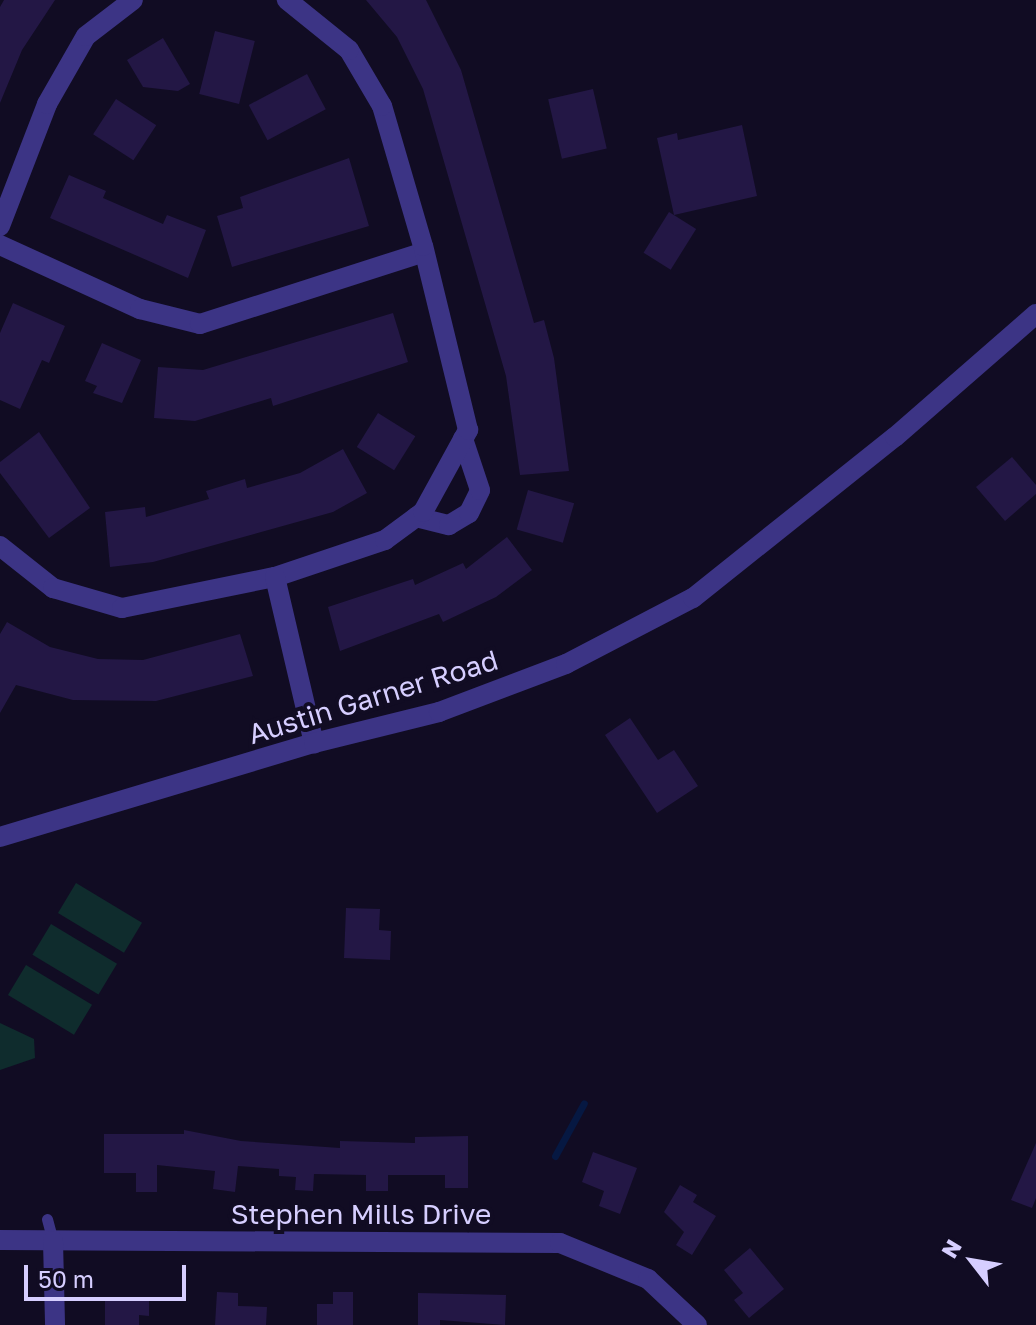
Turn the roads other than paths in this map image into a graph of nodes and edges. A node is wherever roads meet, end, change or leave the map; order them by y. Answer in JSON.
{"nodes":[{"id":1,"x":133,"y":0,"type":"edge"},
{"id":2,"x":287,"y":0,"type":"edge"},
{"id":3,"x":0,"y":226,"type":"edge"},
{"id":4,"x":0,"y":245,"type":"edge"},
{"id":5,"x":424,"y":252,"type":"junction"},
{"id":6,"x":1036,"y":314,"type":"edge"},
{"id":7,"x":463,"y":439,"type":"junction"},
{"id":8,"x":416,"y":517,"type":"junction"},
{"id":9,"x":0,"y":546,"type":"edge"},
{"id":10,"x":275,"y":577,"type":"junction"},
{"id":11,"x":314,"y":743,"type":"junction"},
{"id":12,"x":0,"y":837,"type":"edge"},
{"id":13,"x":47,"y":1219,"type":"dead end"},
{"id":14,"x":0,"y":1240,"type":"edge"},
{"id":15,"x":53,"y":1241,"type":"junction"},
{"id":16,"x":55,"y":1325,"type":"edge"},
{"id":17,"x":697,"y":1325,"type":"edge"}],
"edges":[{"from":1,"to":3,"type":"street"},
{"from":2,"to":5,"type":"street"},
{"from":4,"to":5,"type":"street"},
{"from":5,"to":7,"type":"street"},
{"from":6,"to":11,"type":"street","name":"Austin Garner Road"},
{"from":7,"to":8,"type":"street"},
{"from":7,"to":8,"type":"street"},
{"from":8,"to":10,"type":"street"},
{"from":9,"to":10,"type":"street"},
{"from":10,"to":11,"type":"street"},
{"from":11,"to":12,"type":"street","name":"Austin Garner Road"},
{"from":13,"to":15,"type":"lane"},
{"from":14,"to":15,"type":"street","name":"Stephen Mills Drive"},
{"from":15,"to":16,"type":"street"},
{"from":15,"to":17,"type":"street","name":"Stephen Mills Drive"}]}
